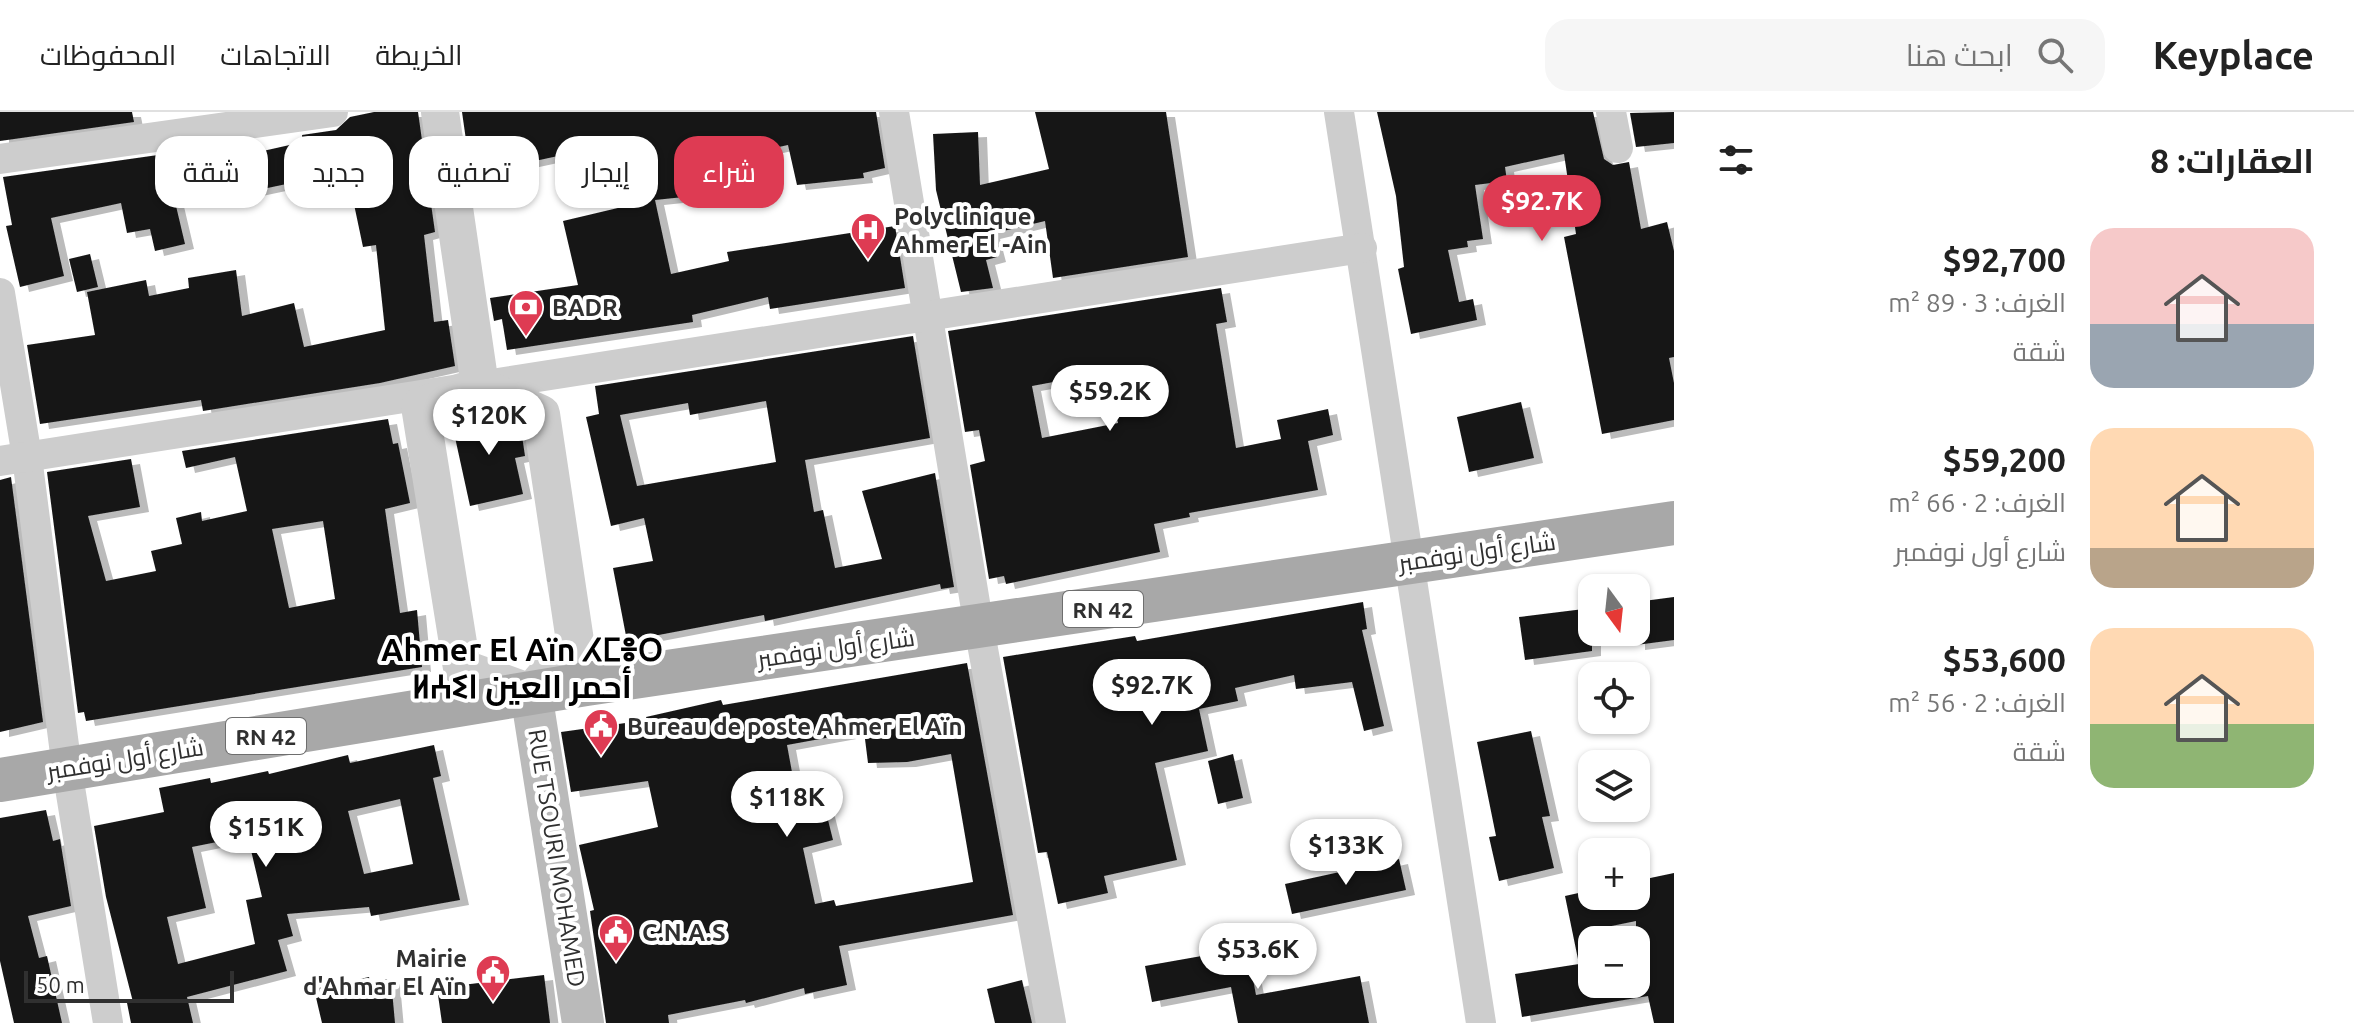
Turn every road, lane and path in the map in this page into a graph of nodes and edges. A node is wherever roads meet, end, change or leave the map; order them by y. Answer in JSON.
{"nodes":[{"id":1,"x":333,"y":112,"type":"edge"},
{"id":2,"x":440,"y":112,"type":"edge"},
{"id":3,"x":894,"y":112,"type":"edge"},
{"id":4,"x":1339,"y":112,"type":"edge"},
{"id":5,"x":1611,"y":112,"type":"edge"},
{"id":6,"x":1618,"y":148,"type":"dead end"},
{"id":7,"x":0,"y":159,"type":"edge"},
{"id":8,"x":1362,"y":248,"type":"junction"},
{"id":9,"x":0,"y":293,"type":"edge"},
{"id":10,"x":928,"y":317,"type":"junction"},
{"id":11,"x":480,"y":386,"type":"junction"},
{"id":12,"x":13,"y":459,"type":"edge"},
{"id":13,"x":1674,"y":523,"type":"edge"},
{"id":14,"x":1409,"y":562,"type":"junction"},
{"id":15,"x":979,"y":627,"type":"junction"},
{"id":16,"x":531,"y":693,"type":"junction"},
{"id":17,"x":67,"y":769,"type":"junction"},
{"id":18,"x":0,"y":780,"type":"edge"},
{"id":19,"x":108,"y":1023,"type":"edge"},
{"id":20,"x":583,"y":1023,"type":"edge"},
{"id":21,"x":1051,"y":1023,"type":"edge"},
{"id":22,"x":1481,"y":1023,"type":"edge"}],
"edges":[{"from":1,"to":7,"type":"street"},
{"from":2,"to":11,"type":"street"},
{"from":3,"to":10,"type":"street"},
{"from":4,"to":8,"type":"street"},
{"from":5,"to":6,"type":"street"},
{"from":8,"to":10,"type":"street"},
{"from":8,"to":14,"type":"street"},
{"from":9,"to":12,"type":"street"},
{"from":10,"to":11,"type":"street"},
{"from":10,"to":15,"type":"street"},
{"from":11,"to":12,"type":"street"},
{"from":11,"to":16,"type":"street"},
{"from":11,"to":16,"type":"street"},
{"from":12,"to":17,"type":"street"},
{"from":13,"to":14,"type":"main road","name":"شارع أول نوفمبر","number":"RN 42"},
{"from":14,"to":15,"type":"main road","name":"شارع أول نوفمبر","number":"RN 42"},
{"from":14,"to":22,"type":"street"},
{"from":15,"to":16,"type":"main road","name":"شارع أول نوفمبر","number":"RN 42"},
{"from":15,"to":21,"type":"street"},
{"from":16,"to":17,"type":"main road","name":"شارع أول نوفمبر","number":"RN 42"},
{"from":16,"to":20,"type":"main road","name":"RUE TSOURI MOHAMED"},
{"from":17,"to":18,"type":"main road","name":"شارع أول نوفمبر","number":"RN 42"},
{"from":17,"to":19,"type":"street"}]}
